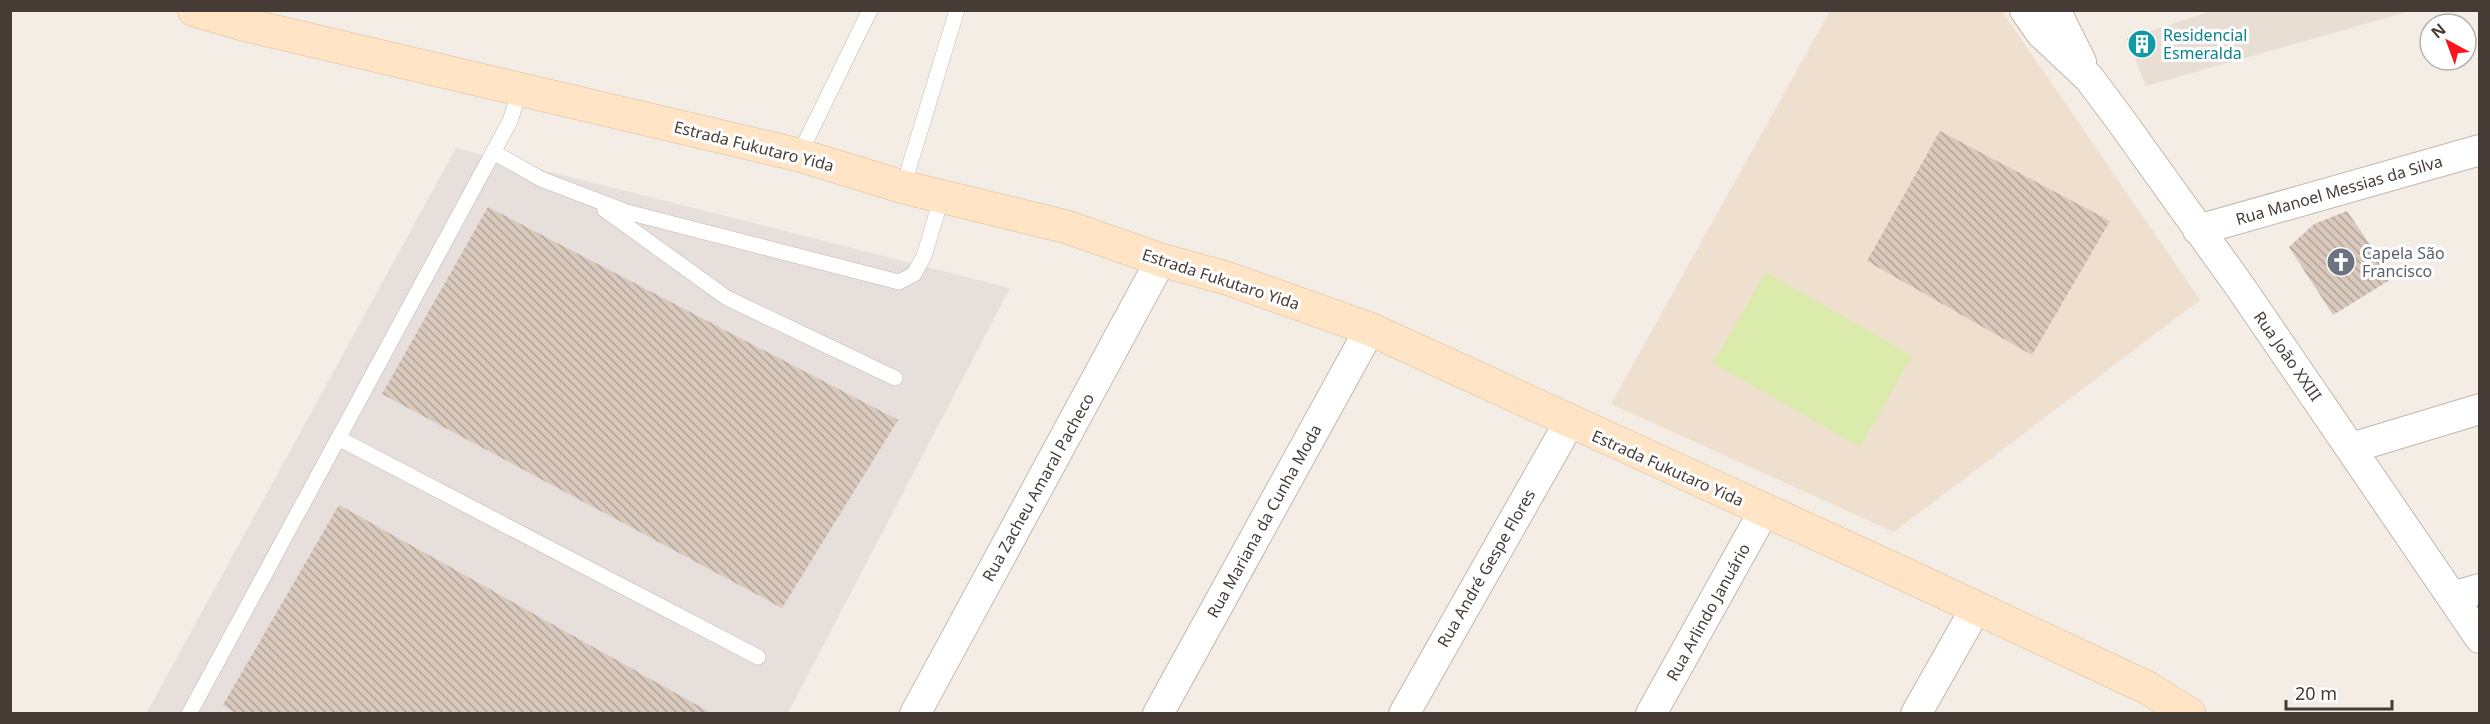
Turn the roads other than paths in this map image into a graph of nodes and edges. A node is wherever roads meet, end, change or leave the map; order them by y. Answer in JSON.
{"nodes":[{"id":1,"x":194,"y":10,"type":"edge"},
{"id":2,"x":870,"y":10,"type":"edge"},
{"id":3,"x":957,"y":10,"type":"edge"},
{"id":4,"x":2025,"y":10,"type":"edge"},
{"id":5,"x":2055,"y":10,"type":"edge"},
{"id":6,"x":2089,"y":78,"type":"junction"},
{"id":7,"x":520,"y":90,"type":"junction"},
{"id":8,"x":2480,"y":150,"type":"edge"},
{"id":9,"x":493,"y":152,"type":"junction"},
{"id":10,"x":799,"y":155,"type":"junction"},
{"id":11,"x":903,"y":187,"type":"junction"},
{"id":12,"x":942,"y":196,"type":"junction"},
{"id":13,"x":593,"y":201,"type":"junction"},
{"id":14,"x":2198,"y":230,"type":"junction"},
{"id":15,"x":1161,"y":260,"type":"junction"},
{"id":16,"x":1370,"y":329,"type":"junction"},
{"id":17,"x":895,"y":378,"type":"dead end"},
{"id":18,"x":2480,"y":409,"type":"edge"},
{"id":19,"x":1569,"y":423,"type":"junction"},
{"id":20,"x":338,"y":438,"type":"junction"},
{"id":21,"x":2351,"y":447,"type":"junction"},
{"id":22,"x":1764,"y":512,"type":"junction"},
{"id":23,"x":2466,"y":593,"type":"edge"},
{"id":24,"x":1976,"y":608,"type":"junction"},
{"id":25,"x":2480,"y":638,"type":"edge"},
{"id":26,"x":758,"y":657,"type":"dead end"},
{"id":27,"x":189,"y":714,"type":"edge"},
{"id":28,"x":915,"y":714,"type":"edge"},
{"id":29,"x":1158,"y":714,"type":"edge"},
{"id":30,"x":1404,"y":714,"type":"edge"},
{"id":31,"x":1651,"y":714,"type":"edge"},
{"id":32,"x":1916,"y":714,"type":"edge"},
{"id":33,"x":2189,"y":714,"type":"edge"}],
"edges":[{"from":1,"to":7,"type":"street","name":"Estrada Fukutaro Yida"},
{"from":2,"to":10,"type":"lane"},
{"from":3,"to":11,"type":"lane"},
{"from":4,"to":6,"type":"street","name":"Rua João XXIII"},
{"from":5,"to":6,"type":"street","name":"Rua João XXIII"},
{"from":6,"to":14,"type":"street","name":"Rua João XXIII"},
{"from":7,"to":9,"type":"lane"},
{"from":7,"to":10,"type":"street","name":"Estrada Fukutaro Yida"},
{"from":8,"to":14,"type":"street","name":"Rua Manoel Messias da Silva"},
{"from":9,"to":13,"type":"lane"},
{"from":9,"to":20,"type":"lane"},
{"from":10,"to":11,"type":"street","name":"Estrada Fukutaro Yida"},
{"from":11,"to":12,"type":"street","name":"Estrada Fukutaro Yida"},
{"from":12,"to":13,"type":"lane"},
{"from":12,"to":15,"type":"street","name":"Estrada Fukutaro Yida"},
{"from":13,"to":17,"type":"lane"},
{"from":14,"to":21,"type":"street","name":"Rua João XXIII"},
{"from":15,"to":16,"type":"street","name":"Estrada Fukutaro Yida"},
{"from":15,"to":28,"type":"street","name":"Rua Zacheu Amaral Pacheco"},
{"from":16,"to":19,"type":"street","name":"Estrada Fukutaro Yida"},
{"from":16,"to":29,"type":"street","name":"Rua Mariana da Cunha Moda"},
{"from":18,"to":21,"type":"street"},
{"from":19,"to":22,"type":"street","name":"Estrada Fukutaro Yida"},
{"from":19,"to":30,"type":"street","name":"Rua André Gespe Flores"},
{"from":20,"to":26,"type":"lane"},
{"from":20,"to":27,"type":"lane"},
{"from":21,"to":23,"type":"street","name":"Rua João XXIII"},
{"from":22,"to":24,"type":"street","name":"Estrada Fukutaro Yida"},
{"from":22,"to":31,"type":"street","name":"Rua Arlindo Januário"},
{"from":23,"to":25,"type":"street","name":"Rua João XXIII"},
{"from":24,"to":32,"type":"street"},
{"from":24,"to":33,"type":"street","name":"Estrada Fukutaro Yida"}]}
